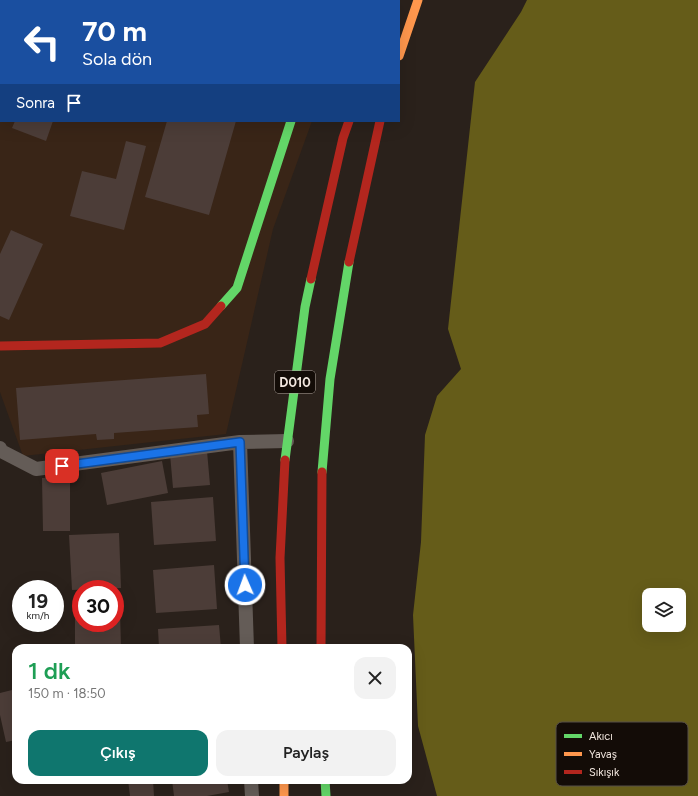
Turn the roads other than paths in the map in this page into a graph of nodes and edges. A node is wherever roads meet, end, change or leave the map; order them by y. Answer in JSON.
{"nodes":[{"id":1,"x":418,"y":0,"type":"edge"},
{"id":2,"x":400,"y":53,"type":"edge"},
{"id":3,"x":291,"y":122,"type":"edge"},
{"id":4,"x":349,"y":122,"type":"edge"},
{"id":5,"x":380,"y":122,"type":"edge"},
{"id":6,"x":0,"y":346,"type":"edge"},
{"id":7,"x":287,"y":441,"type":"junction"},
{"id":8,"x":240,"y":442,"type":"junction"},
{"id":9,"x":0,"y":448,"type":"edge"},
{"id":10,"x":247,"y":644,"type":"edge"},
{"id":11,"x":282,"y":644,"type":"edge"},
{"id":12,"x":321,"y":644,"type":"edge"},
{"id":13,"x":251,"y":784,"type":"edge"},
{"id":14,"x":284,"y":784,"type":"edge"},
{"id":15,"x":325,"y":784,"type":"edge"},
{"id":16,"x":252,"y":796,"type":"edge"},
{"id":17,"x":284,"y":796,"type":"edge"},
{"id":18,"x":326,"y":796,"type":"edge"}],
"edges":[{"from":1,"to":2,"type":"main road"},
{"from":3,"to":6,"type":"main road"},
{"from":4,"to":7,"type":"main road","number":"D010"},
{"from":5,"to":12,"type":"main road","number":"D010"},
{"from":7,"to":8,"type":"street"},
{"from":7,"to":11,"type":"main road","number":"D010"},
{"from":8,"to":9,"type":"street"},
{"from":8,"to":10,"type":"street"},
{"from":13,"to":16,"type":"street"},
{"from":14,"to":17,"type":"main road"},
{"from":15,"to":18,"type":"main road"}]}
